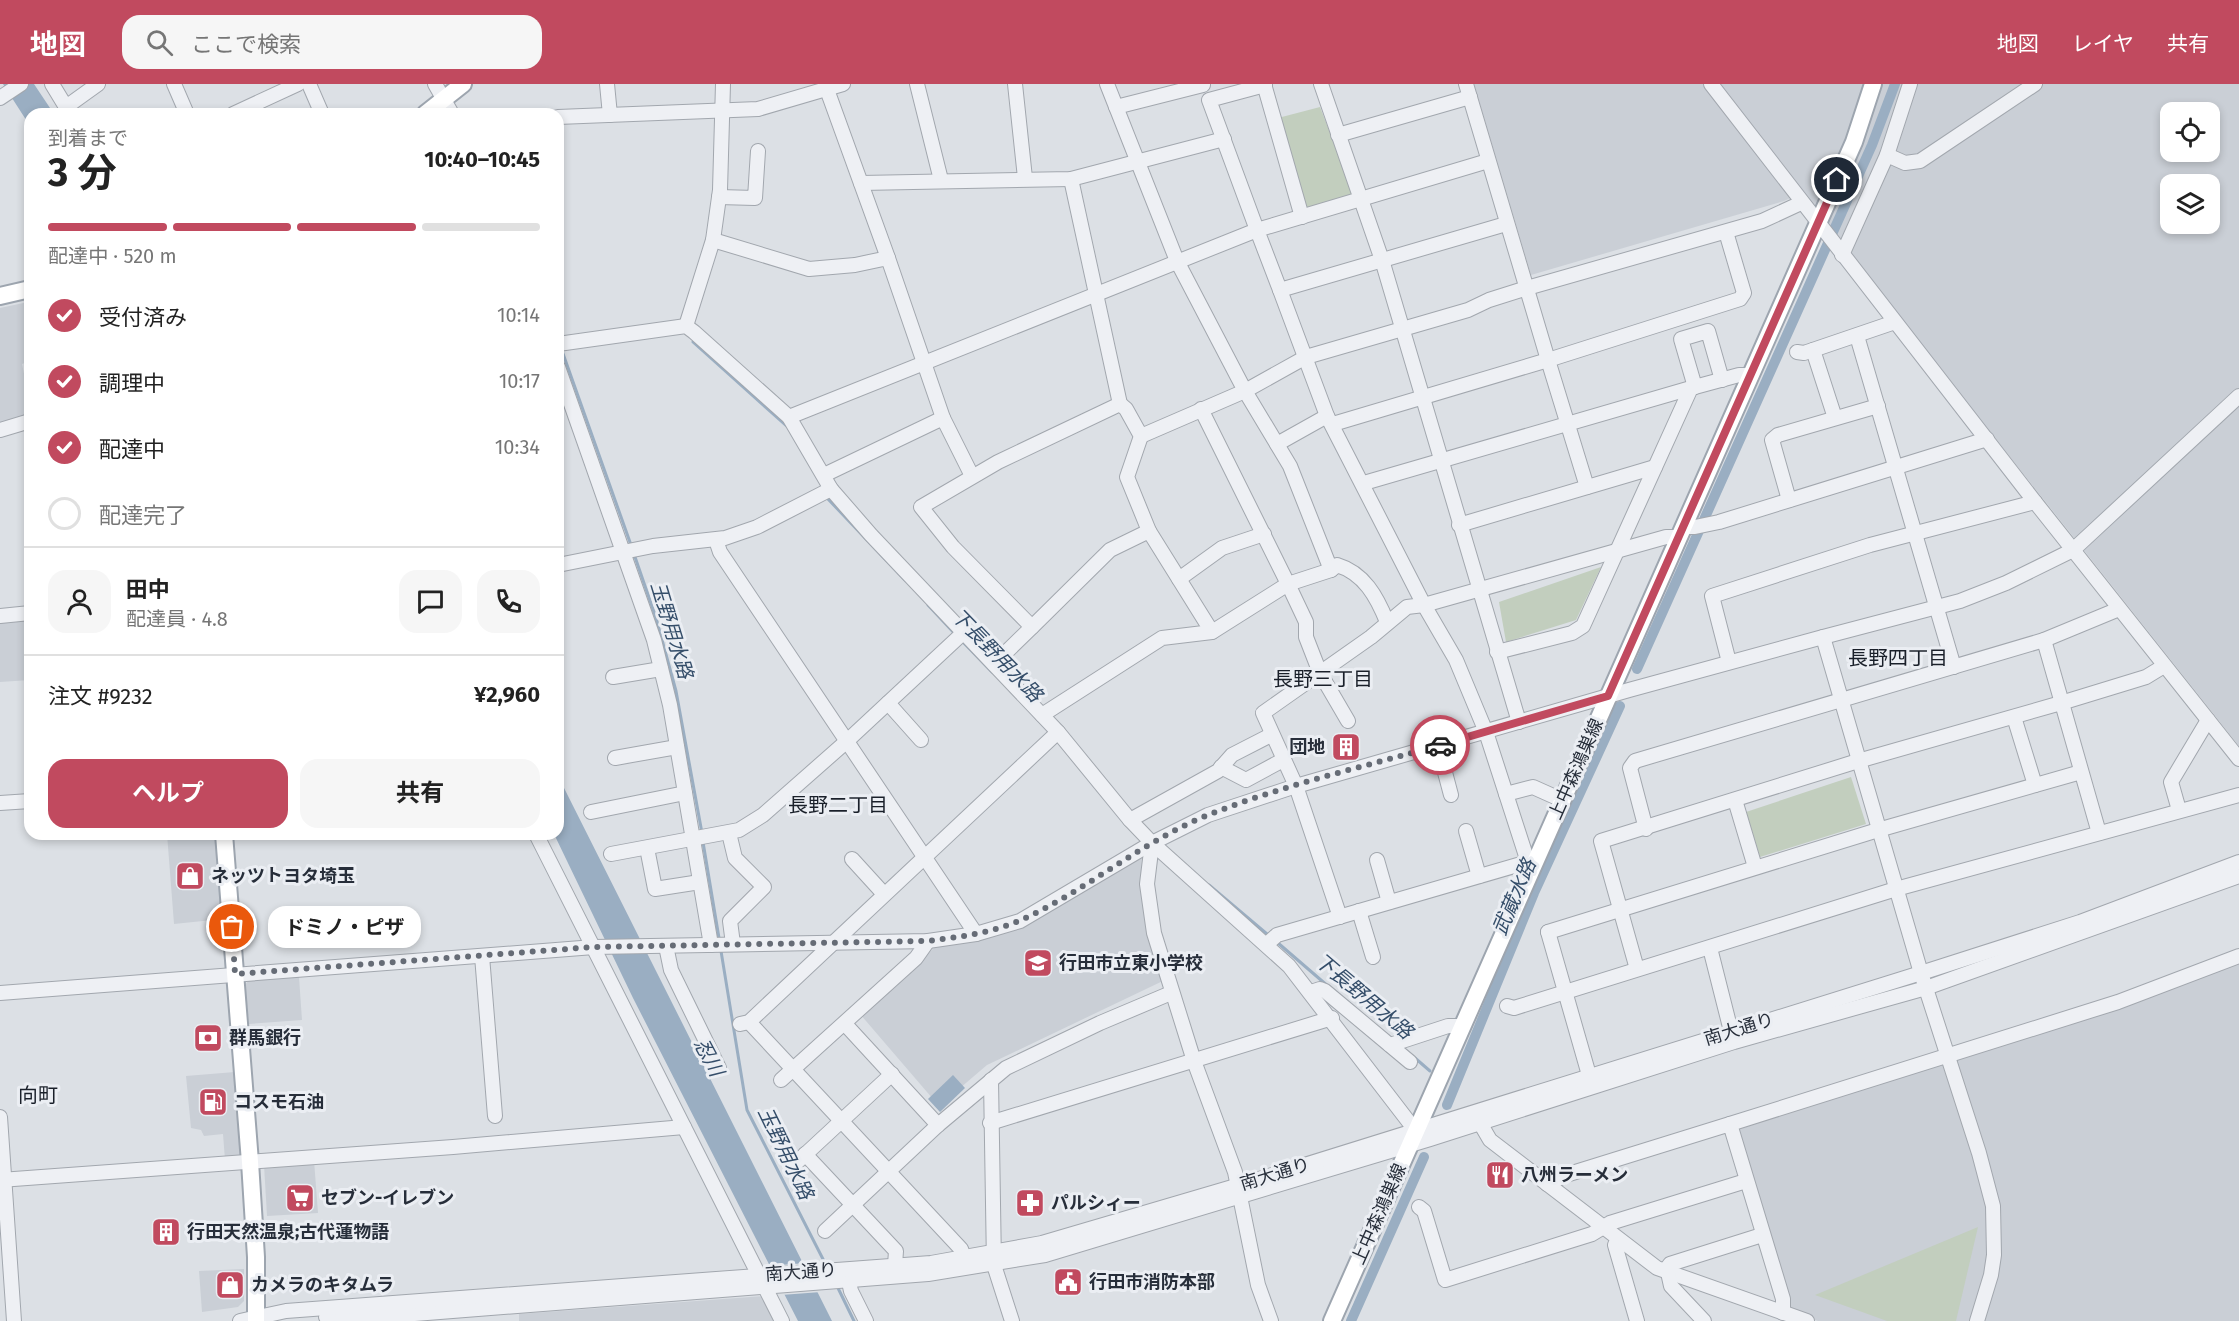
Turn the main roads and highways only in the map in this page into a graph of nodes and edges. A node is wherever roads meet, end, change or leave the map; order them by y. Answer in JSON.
{"nodes":[{"id":1,"x":463,"y":84,"type":"edge"},
{"id":2,"x":1873,"y":84,"type":"edge"},
{"id":3,"x":448,"y":108,"type":"edge"},
{"id":4,"x":24,"y":290,"type":"edge"},
{"id":5,"x":0,"y":296,"type":"edge"},
{"id":6,"x":224,"y":840,"type":"edge"},
{"id":7,"x":251,"y":1320,"type":"edge"},
{"id":8,"x":1332,"y":1321,"type":"edge"}],
"edges":[{"from":1,"to":3,"type":"main road"},
{"from":2,"to":8,"type":"main road","name":"上中森鴻巣線"},
{"from":4,"to":5,"type":"main road"},
{"from":6,"to":7,"type":"main road"}]}
